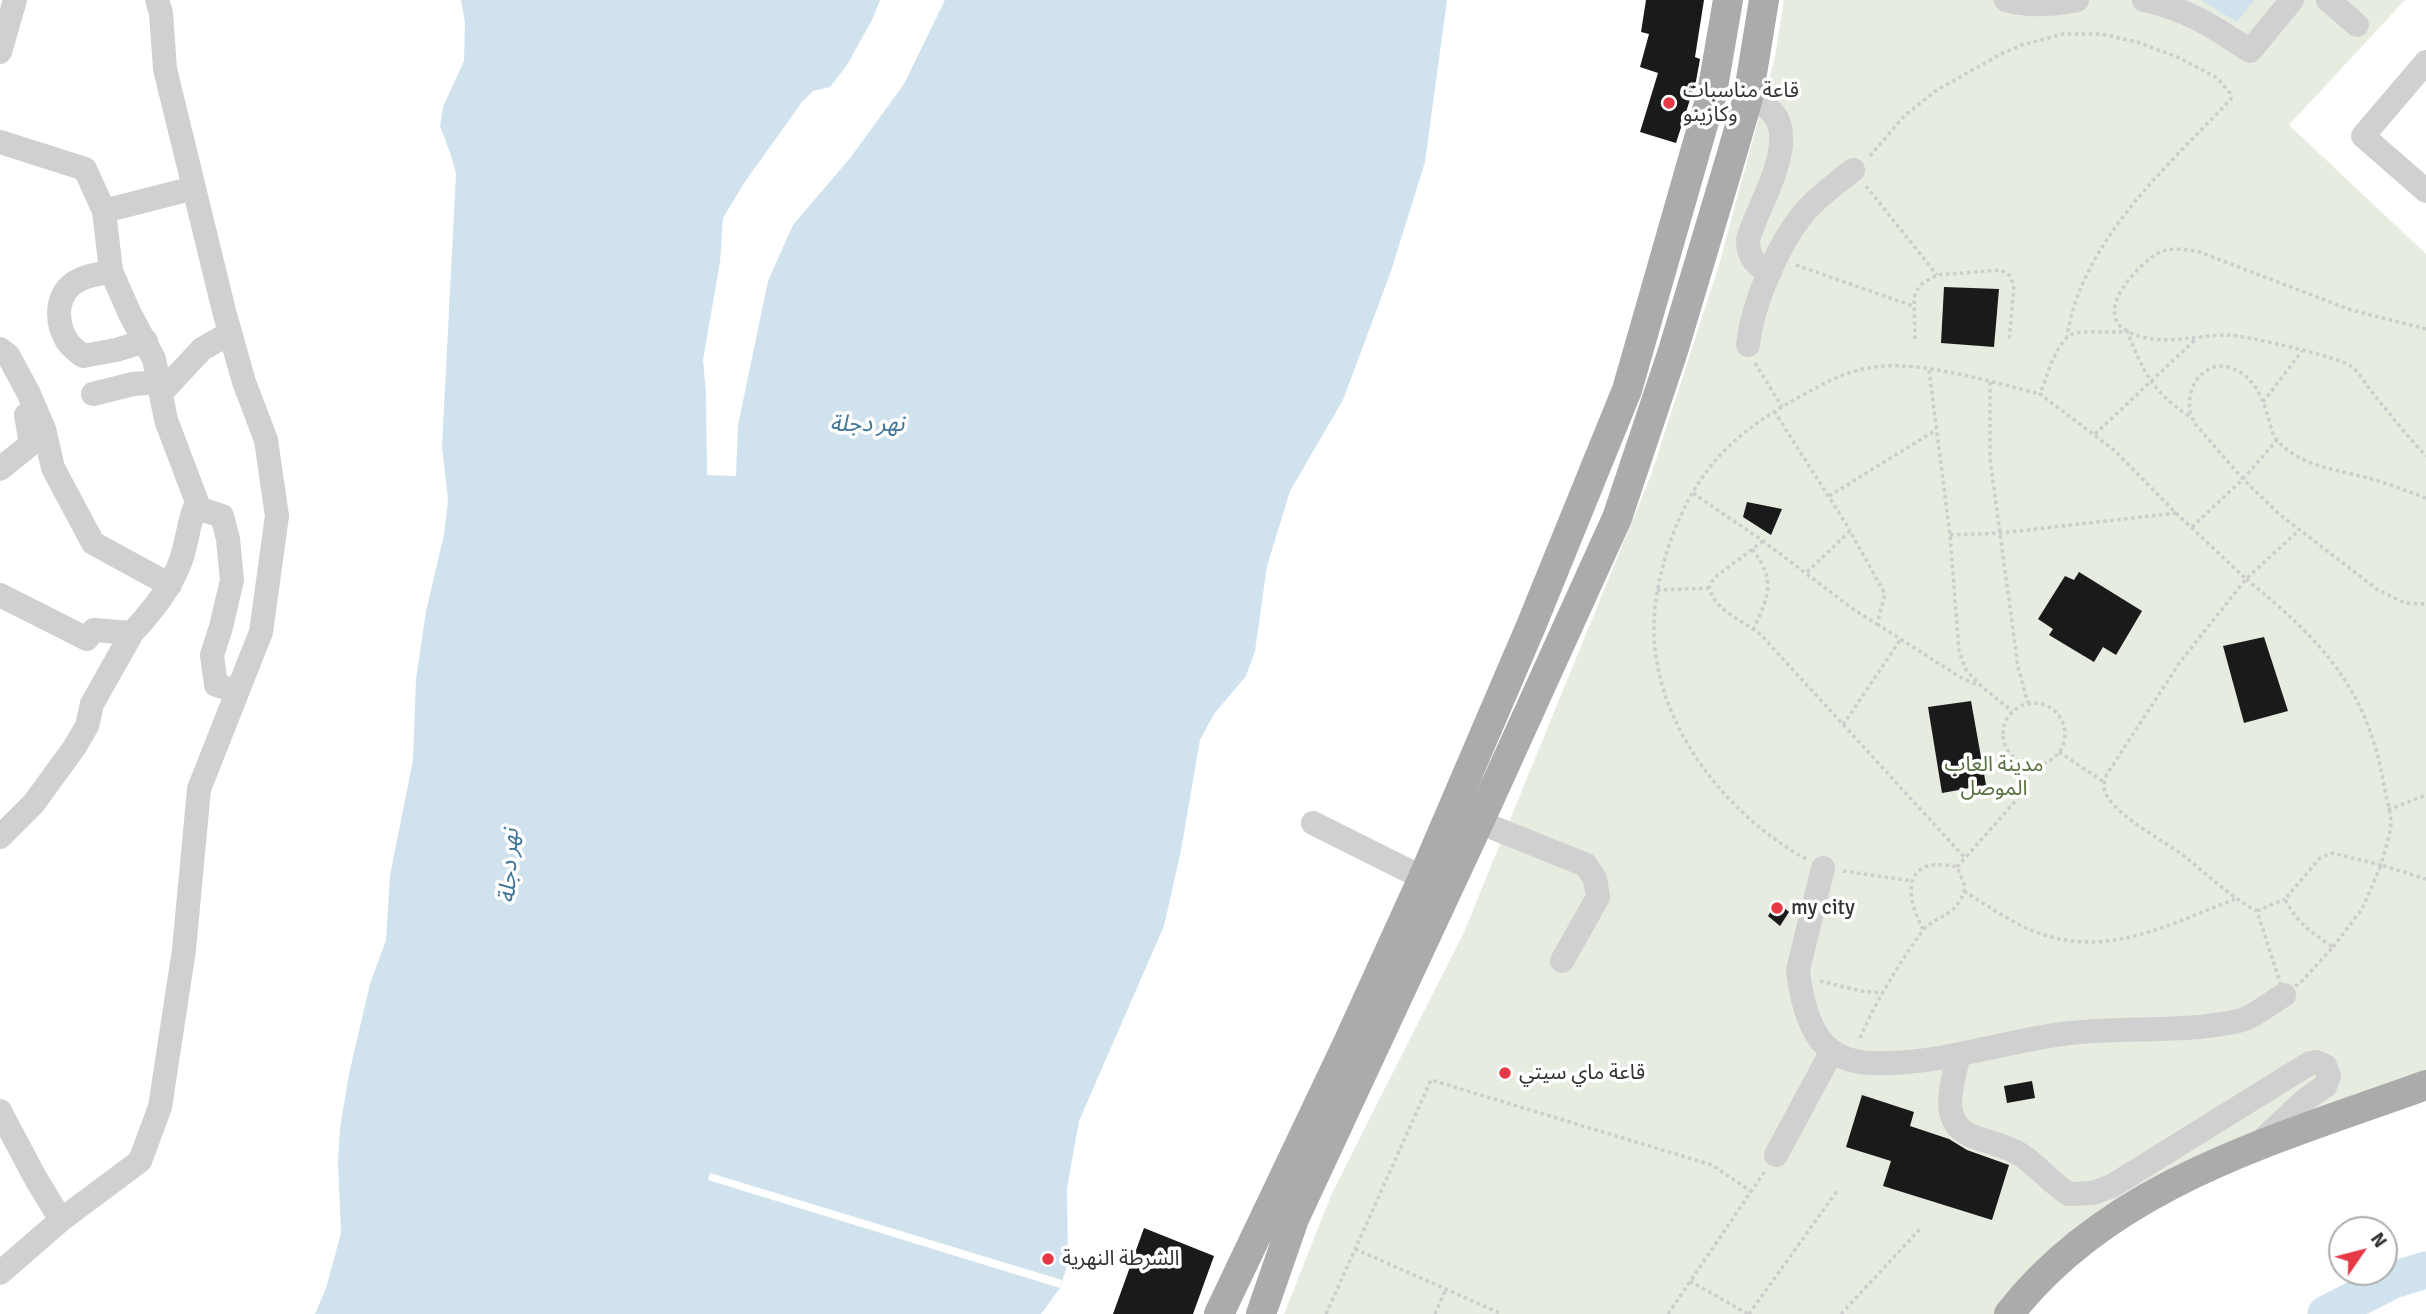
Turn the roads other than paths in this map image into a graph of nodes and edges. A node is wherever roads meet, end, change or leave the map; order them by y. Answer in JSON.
{"nodes":[{"id":1,"x":15,"y":0,"type":"edge"},
{"id":2,"x":157,"y":0,"type":"edge"},
{"id":3,"x":1728,"y":0,"type":"edge"},
{"id":4,"x":1764,"y":0,"type":"edge"},
{"id":5,"x":2006,"y":0,"type":"edge"},
{"id":6,"x":2077,"y":0,"type":"edge"},
{"id":7,"x":2144,"y":0,"type":"edge"},
{"id":8,"x":2292,"y":0,"type":"edge"},
{"id":9,"x":2328,"y":0,"type":"edge"},
{"id":10,"x":2357,"y":25,"type":"dead end"},
{"id":11,"x":0,"y":52,"type":"edge"},
{"id":12,"x":2422,"y":74,"type":"edge"},
{"id":13,"x":1748,"y":98,"type":"junction"},
{"id":14,"x":0,"y":142,"type":"edge"},
{"id":15,"x":1853,"y":170,"type":"road end"},
{"id":16,"x":194,"y":188,"type":"junction"},
{"id":17,"x":2426,"y":191,"type":"edge"},
{"id":18,"x":104,"y":211,"type":"junction"},
{"id":19,"x":1774,"y":265,"type":"junction"},
{"id":20,"x":111,"y":271,"type":"junction"},
{"id":21,"x":230,"y":333,"type":"junction"},
{"id":22,"x":146,"y":341,"type":"junction"},
{"id":23,"x":1748,"y":345,"type":"road end"},
{"id":24,"x":0,"y":364,"type":"edge"},
{"id":25,"x":160,"y":388,"type":"junction"},
{"id":26,"x":93,"y":394,"type":"dead end"},
{"id":27,"x":0,"y":469,"type":"edge"},
{"id":28,"x":197,"y":502,"type":"junction"},
{"id":29,"x":170,"y":585,"type":"junction"},
{"id":30,"x":0,"y":596,"type":"edge"},
{"id":31,"x":1531,"y":626,"type":"junction"},
{"id":32,"x":132,"y":633,"type":"junction"},
{"id":33,"x":1562,"y":638,"type":"junction"},
{"id":34,"x":237,"y":691,"type":"junction"},
{"id":35,"x":1479,"y":822,"type":"junction"},
{"id":36,"x":1313,"y":823,"type":"dead end"},
{"id":37,"x":0,"y":837,"type":"edge"},
{"id":38,"x":1823,"y":868,"type":"road end"},
{"id":39,"x":1423,"y":878,"type":"junction"},
{"id":40,"x":1562,"y":961,"type":"dead end"},
{"id":41,"x":2284,"y":995,"type":"road end"},
{"id":42,"x":1959,"y":1054,"type":"junction"},
{"id":43,"x":1841,"y":1056,"type":"junction"},
{"id":44,"x":2426,"y":1085,"type":"edge"},
{"id":45,"x":0,"y":1111,"type":"edge"},
{"id":46,"x":2254,"y":1147,"type":"junction"},
{"id":47,"x":1776,"y":1155,"type":"road end"},
{"id":48,"x":61,"y":1220,"type":"junction"},
{"id":49,"x":0,"y":1273,"type":"edge"},
{"id":50,"x":1219,"y":1314,"type":"edge"},
{"id":51,"x":1261,"y":1314,"type":"edge"},
{"id":52,"x":2008,"y":1314,"type":"edge"}],
"edges":[{"from":1,"to":11,"type":"street"},
{"from":2,"to":16,"type":"street"},
{"from":3,"to":31,"type":"main road"},
{"from":4,"to":13,"type":"main road"},
{"from":5,"to":6,"type":"street"},
{"from":7,"to":8,"type":"street"},
{"from":9,"to":10,"type":"street"},
{"from":12,"to":17,"type":"street"},
{"from":13,"to":19,"type":"street"},
{"from":13,"to":33,"type":"main road"},
{"from":14,"to":18,"type":"street"},
{"from":15,"to":19,"type":"street"},
{"from":16,"to":18,"type":"street"},
{"from":16,"to":21,"type":"street"},
{"from":18,"to":20,"type":"street"},
{"from":19,"to":23,"type":"street"},
{"from":20,"to":22,"type":"street"},
{"from":20,"to":22,"type":"street"},
{"from":21,"to":25,"type":"street"},
{"from":21,"to":34,"type":"street"},
{"from":22,"to":25,"type":"street"},
{"from":24,"to":27,"type":"street"},
{"from":24,"to":29,"type":"street"},
{"from":25,"to":26,"type":"street"},
{"from":25,"to":28,"type":"street"},
{"from":28,"to":29,"type":"street"},
{"from":28,"to":34,"type":"street"},
{"from":29,"to":32,"type":"street"},
{"from":30,"to":32,"type":"street"},
{"from":31,"to":33,"type":"main road"},
{"from":31,"to":39,"type":"main road"},
{"from":32,"to":37,"type":"street"},
{"from":33,"to":35,"type":"main road"},
{"from":34,"to":48,"type":"street"},
{"from":35,"to":40,"type":"street"},
{"from":35,"to":51,"type":"main road"},
{"from":36,"to":39,"type":"street"},
{"from":38,"to":43,"type":"street"},
{"from":39,"to":50,"type":"main road"},
{"from":41,"to":42,"type":"street"},
{"from":42,"to":43,"type":"street"},
{"from":42,"to":46,"type":"street"},
{"from":43,"to":47,"type":"street"},
{"from":44,"to":46,"type":"main road"},
{"from":45,"to":48,"type":"street"},
{"from":46,"to":52,"type":"main road"},
{"from":48,"to":49,"type":"street"}]}
